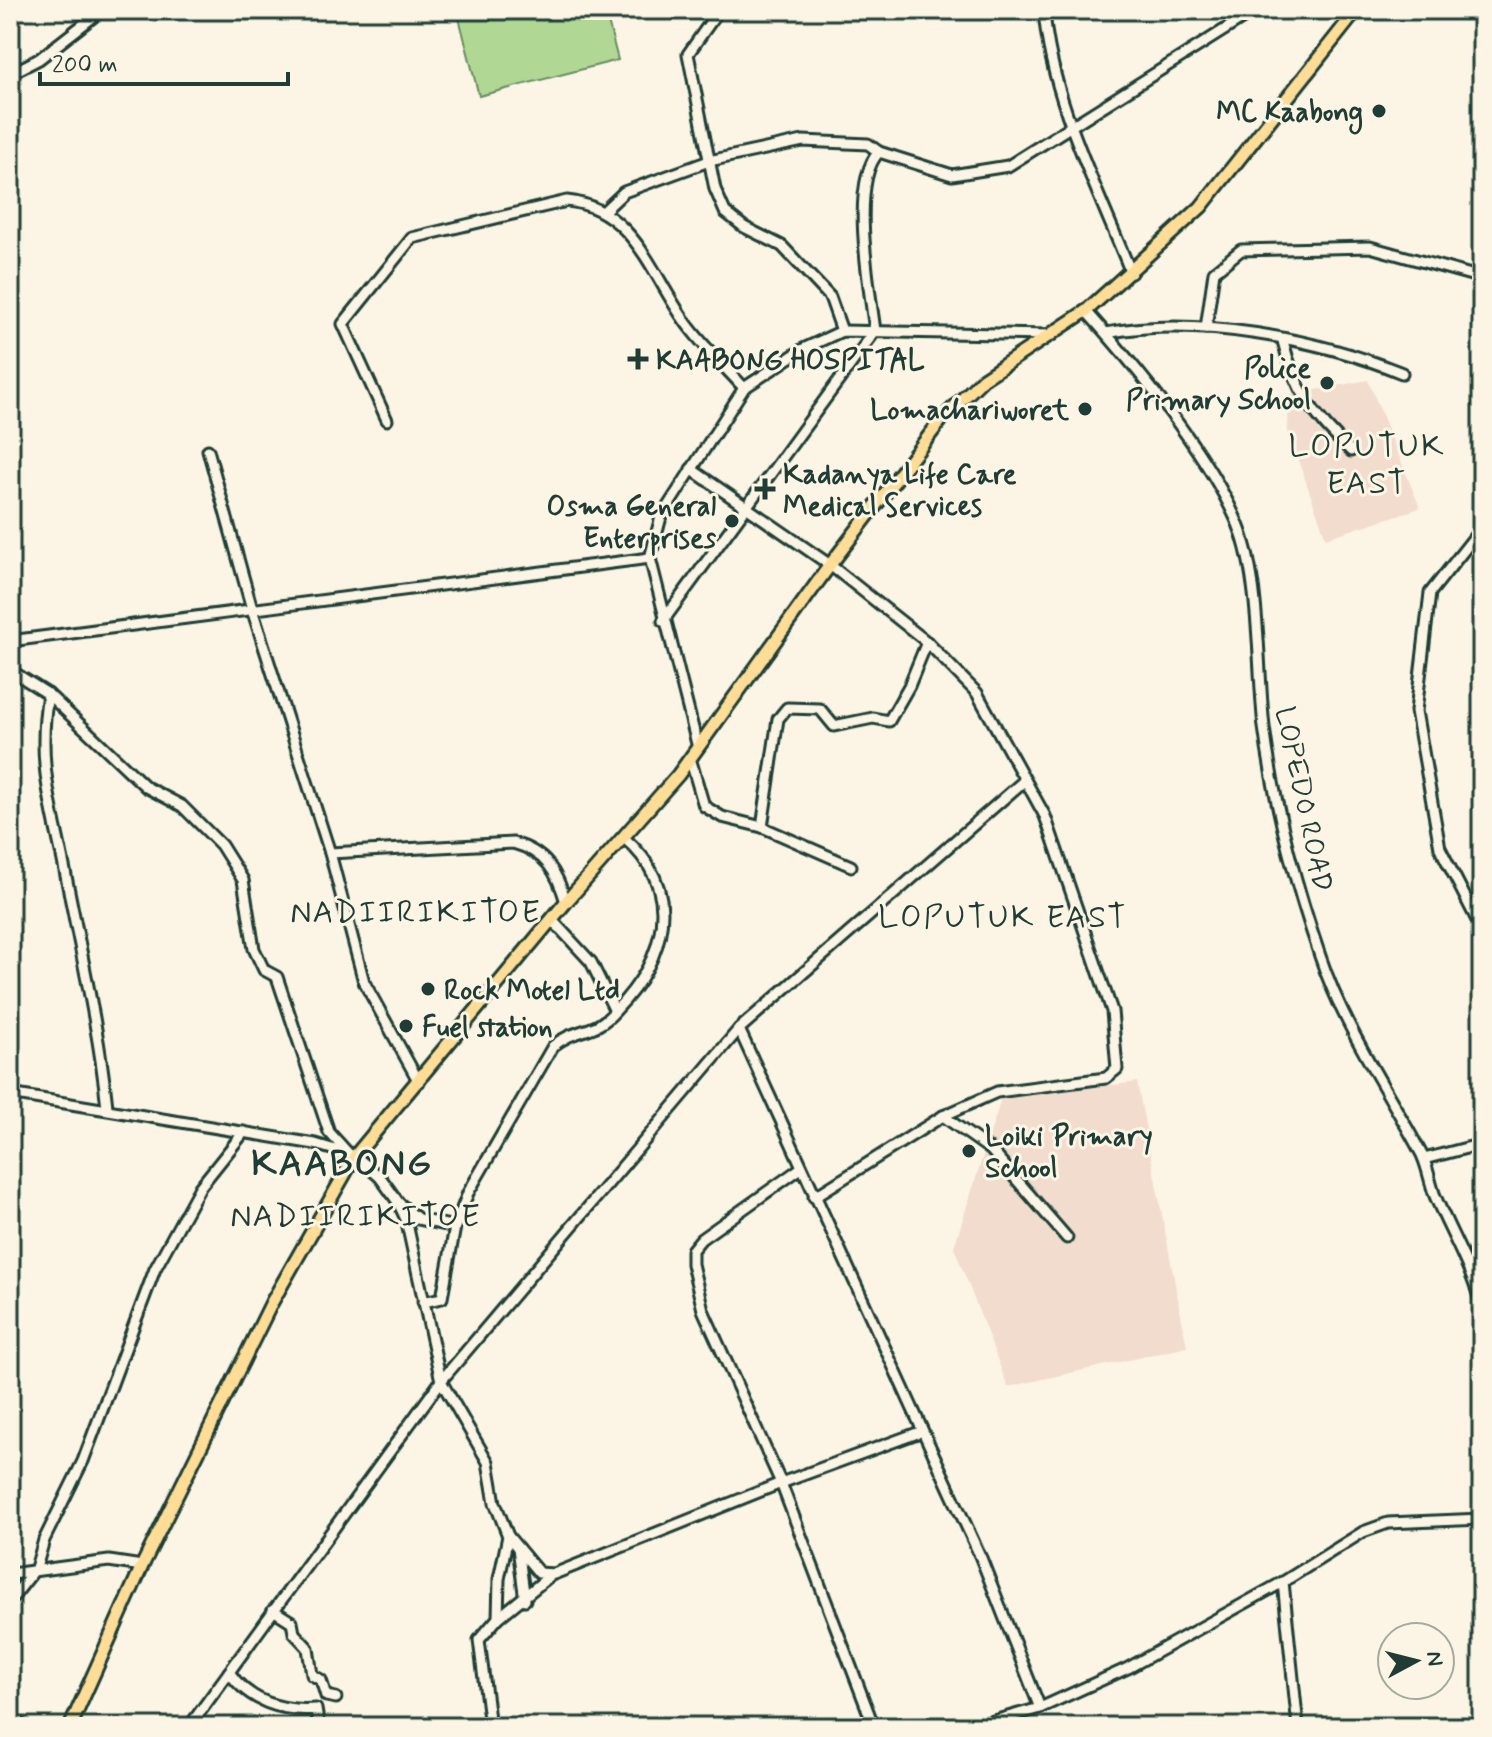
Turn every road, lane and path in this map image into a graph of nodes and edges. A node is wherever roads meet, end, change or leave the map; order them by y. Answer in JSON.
{"nodes":[{"id":1,"x":102,"y":10,"type":"edge"},
{"id":2,"x":719,"y":10,"type":"edge"},
{"id":3,"x":1044,"y":10,"type":"edge"},
{"id":4,"x":1256,"y":10,"type":"edge"},
{"id":5,"x":1357,"y":10,"type":"edge"},
{"id":6,"x":10,"y":74,"type":"edge"},
{"id":7,"x":1072,"y":123,"type":"junction"},
{"id":8,"x":879,"y":152,"type":"junction"},
{"id":9,"x":709,"y":161,"type":"junction"},
{"id":10,"x":604,"y":211,"type":"junction"},
{"id":11,"x":1131,"y":273,"type":"junction"},
{"id":12,"x":1482,"y":278,"type":"edge"},
{"id":13,"x":1086,"y":311,"type":"junction"},
{"id":14,"x":1206,"y":328,"type":"junction"},
{"id":15,"x":842,"y":331,"type":"junction"},
{"id":16,"x":875,"y":331,"type":"junction"},
{"id":17,"x":1106,"y":333,"type":"junction"},
{"id":18,"x":1052,"y":335,"type":"junction"},
{"id":19,"x":1283,"y":341,"type":"junction"},
{"id":20,"x":1402,"y":373,"type":"dead end"},
{"id":21,"x":744,"y":388,"type":"junction"},
{"id":22,"x":387,"y":420,"type":"dead end"},
{"id":23,"x":208,"y":450,"type":"dead end"},
{"id":24,"x":1351,"y":451,"type":"dead end"},
{"id":25,"x":691,"y":469,"type":"junction"},
{"id":26,"x":745,"y":506,"type":"junction"},
{"id":27,"x":1482,"y":534,"type":"edge"},
{"id":28,"x":650,"y":558,"type":"junction"},
{"id":29,"x":830,"y":565,"type":"junction"},
{"id":30,"x":252,"y":609,"type":"junction"},
{"id":31,"x":663,"y":621,"type":"junction"},
{"id":32,"x":10,"y":641,"type":"edge"},
{"id":33,"x":927,"y":642,"type":"junction"},
{"id":34,"x":10,"y":670,"type":"edge"},
{"id":35,"x":48,"y":694,"type":"junction"},
{"id":36,"x":694,"y":753,"type":"junction"},
{"id":37,"x":1025,"y":780,"type":"junction"},
{"id":38,"x":762,"y":827,"type":"junction"},
{"id":39,"x":623,"y":837,"type":"junction"},
{"id":40,"x":330,"y":853,"type":"junction"},
{"id":41,"x":851,"y":866,"type":"dead end"},
{"id":42,"x":566,"y":902,"type":"junction"},
{"id":43,"x":553,"y":921,"type":"junction"},
{"id":44,"x":1482,"y":930,"type":"edge"},
{"id":45,"x":615,"y":1011,"type":"junction"},
{"id":46,"x":739,"y":1029,"type":"junction"},
{"id":47,"x":419,"y":1082,"type":"junction"},
{"id":48,"x":10,"y":1094,"type":"edge"},
{"id":49,"x":107,"y":1107,"type":"junction"},
{"id":50,"x":943,"y":1116,"type":"junction"},
{"id":51,"x":244,"y":1132,"type":"junction"},
{"id":52,"x":1482,"y":1144,"type":"edge"},
{"id":53,"x":352,"y":1154,"type":"junction"},
{"id":54,"x":1424,"y":1159,"type":"junction"},
{"id":55,"x":801,"y":1168,"type":"junction"},
{"id":56,"x":814,"y":1197,"type":"junction"},
{"id":57,"x":398,"y":1202,"type":"junction"},
{"id":58,"x":455,"y":1227,"type":"junction"},
{"id":59,"x":1067,"y":1238,"type":"dead end"},
{"id":60,"x":423,"y":1302,"type":"junction"},
{"id":61,"x":1482,"y":1307,"type":"edge"},
{"id":62,"x":441,"y":1381,"type":"junction"},
{"id":63,"x":920,"y":1432,"type":"junction"},
{"id":64,"x":781,"y":1483,"type":"junction"},
{"id":65,"x":1481,"y":1516,"type":"edge"},
{"id":66,"x":508,"y":1536,"type":"junction"},
{"id":67,"x":518,"y":1548,"type":"junction"},
{"id":68,"x":142,"y":1566,"type":"junction"},
{"id":69,"x":36,"y":1568,"type":"junction"},
{"id":70,"x":10,"y":1574,"type":"edge"},
{"id":71,"x":554,"y":1574,"type":"junction"},
{"id":72,"x":1283,"y":1582,"type":"junction"},
{"id":73,"x":525,"y":1600,"type":"junction"},
{"id":74,"x":10,"y":1601,"type":"edge"},
{"id":75,"x":273,"y":1610,"type":"junction"},
{"id":76,"x":1482,"y":1616,"type":"edge"},
{"id":77,"x":498,"y":1618,"type":"junction"},
{"id":78,"x":229,"y":1672,"type":"junction"},
{"id":79,"x":336,"y":1698,"type":"dead end"},
{"id":80,"x":1040,"y":1708,"type":"junction"},
{"id":81,"x":10,"y":1717,"type":"edge"},
{"id":82,"x":25,"y":1727,"type":"edge"},
{"id":83,"x":70,"y":1727,"type":"edge"},
{"id":84,"x":189,"y":1727,"type":"edge"},
{"id":85,"x":319,"y":1727,"type":"edge"},
{"id":86,"x":490,"y":1727,"type":"edge"},
{"id":87,"x":874,"y":1727,"type":"edge"},
{"id":88,"x":972,"y":1727,"type":"edge"},
{"id":89,"x":1298,"y":1727,"type":"edge"}],
"edges":[{"from":1,"to":6,"type":"street"},
{"from":2,"to":9,"type":"street"},
{"from":3,"to":7,"type":"street"},
{"from":4,"to":7,"type":"street"},
{"from":5,"to":11,"type":"main road"},
{"from":7,"to":8,"type":"street"},
{"from":7,"to":11,"type":"street"},
{"from":8,"to":9,"type":"street"},
{"from":8,"to":16,"type":"street"},
{"from":9,"to":10,"type":"street"},
{"from":9,"to":15,"type":"street"},
{"from":10,"to":21,"type":"street"},
{"from":10,"to":22,"type":"street"},
{"from":11,"to":13,"type":"main road"},
{"from":12,"to":14,"type":"street"},
{"from":13,"to":17,"type":"street","name":"LOPEDO ROAD"},
{"from":13,"to":18,"type":"main road"},
{"from":14,"to":17,"type":"street"},
{"from":14,"to":19,"type":"street"},
{"from":15,"to":16,"type":"street"},
{"from":15,"to":21,"type":"street"},
{"from":16,"to":18,"type":"street"},
{"from":16,"to":26,"type":"street"},
{"from":17,"to":54,"type":"street","name":"LOPEDO ROAD"},
{"from":18,"to":29,"type":"main road"},
{"from":19,"to":20,"type":"street"},
{"from":19,"to":24,"type":"street"},
{"from":21,"to":25,"type":"street"},
{"from":23,"to":30,"type":"street"},
{"from":25,"to":26,"type":"street"},
{"from":25,"to":28,"type":"street"},
{"from":26,"to":29,"type":"street"},
{"from":26,"to":31,"type":"street"},
{"from":27,"to":44,"type":"street"},
{"from":28,"to":30,"type":"street"},
{"from":28,"to":31,"type":"street"},
{"from":29,"to":33,"type":"street"},
{"from":29,"to":36,"type":"main road"},
{"from":30,"to":32,"type":"street"},
{"from":30,"to":40,"type":"street"},
{"from":31,"to":36,"type":"street"},
{"from":33,"to":37,"type":"street"},
{"from":33,"to":38,"type":"street"},
{"from":34,"to":35,"type":"street"},
{"from":35,"to":49,"type":"street"},
{"from":35,"to":53,"type":"street"},
{"from":36,"to":38,"type":"street"},
{"from":36,"to":39,"type":"main road"},
{"from":37,"to":46,"type":"street"},
{"from":37,"to":50,"type":"street"},
{"from":38,"to":41,"type":"street"},
{"from":39,"to":42,"type":"main road"},
{"from":39,"to":45,"type":"street"},
{"from":40,"to":42,"type":"street"},
{"from":40,"to":47,"type":"street"},
{"from":42,"to":43,"type":"main road"},
{"from":43,"to":45,"type":"street"},
{"from":43,"to":47,"type":"main road"},
{"from":45,"to":58,"type":"street"},
{"from":46,"to":55,"type":"street"},
{"from":46,"to":62,"type":"street"},
{"from":47,"to":53,"type":"main road"},
{"from":48,"to":49,"type":"street"},
{"from":49,"to":51,"type":"street"},
{"from":50,"to":56,"type":"street"},
{"from":50,"to":59,"type":"street"},
{"from":51,"to":53,"type":"street"},
{"from":51,"to":69,"type":"street"},
{"from":52,"to":54,"type":"street"},
{"from":53,"to":57,"type":"street"},
{"from":53,"to":68,"type":"main road"},
{"from":54,"to":61,"type":"street","name":"LOPEDO ROAD"},
{"from":55,"to":56,"type":"street"},
{"from":55,"to":64,"type":"street"},
{"from":56,"to":63,"type":"street"},
{"from":57,"to":58,"type":"street"},
{"from":57,"to":60,"type":"street"},
{"from":58,"to":60,"type":"street"},
{"from":60,"to":62,"type":"street"},
{"from":62,"to":66,"type":"street"},
{"from":62,"to":75,"type":"street"},
{"from":63,"to":64,"type":"street"},
{"from":63,"to":80,"type":"street"},
{"from":64,"to":71,"type":"street"},
{"from":64,"to":87,"type":"street"},
{"from":65,"to":72,"type":"street"},
{"from":65,"to":76,"type":"street"},
{"from":66,"to":67,"type":"street"},
{"from":66,"to":77,"type":"street"},
{"from":67,"to":71,"type":"street"},
{"from":67,"to":73,"type":"street"},
{"from":68,"to":69,"type":"street"},
{"from":68,"to":83,"type":"main road"},
{"from":69,"to":70,"type":"street"},
{"from":69,"to":74,"type":"street"},
{"from":71,"to":73,"type":"street"},
{"from":72,"to":80,"type":"street"},
{"from":72,"to":89,"type":"street"},
{"from":73,"to":77,"type":"street"},
{"from":75,"to":78,"type":"street"},
{"from":75,"to":79,"type":"street"},
{"from":77,"to":86,"type":"street"},
{"from":78,"to":84,"type":"street"},
{"from":78,"to":85,"type":"street"},
{"from":80,"to":88,"type":"street"},
{"from":81,"to":82,"type":"street"}]}
